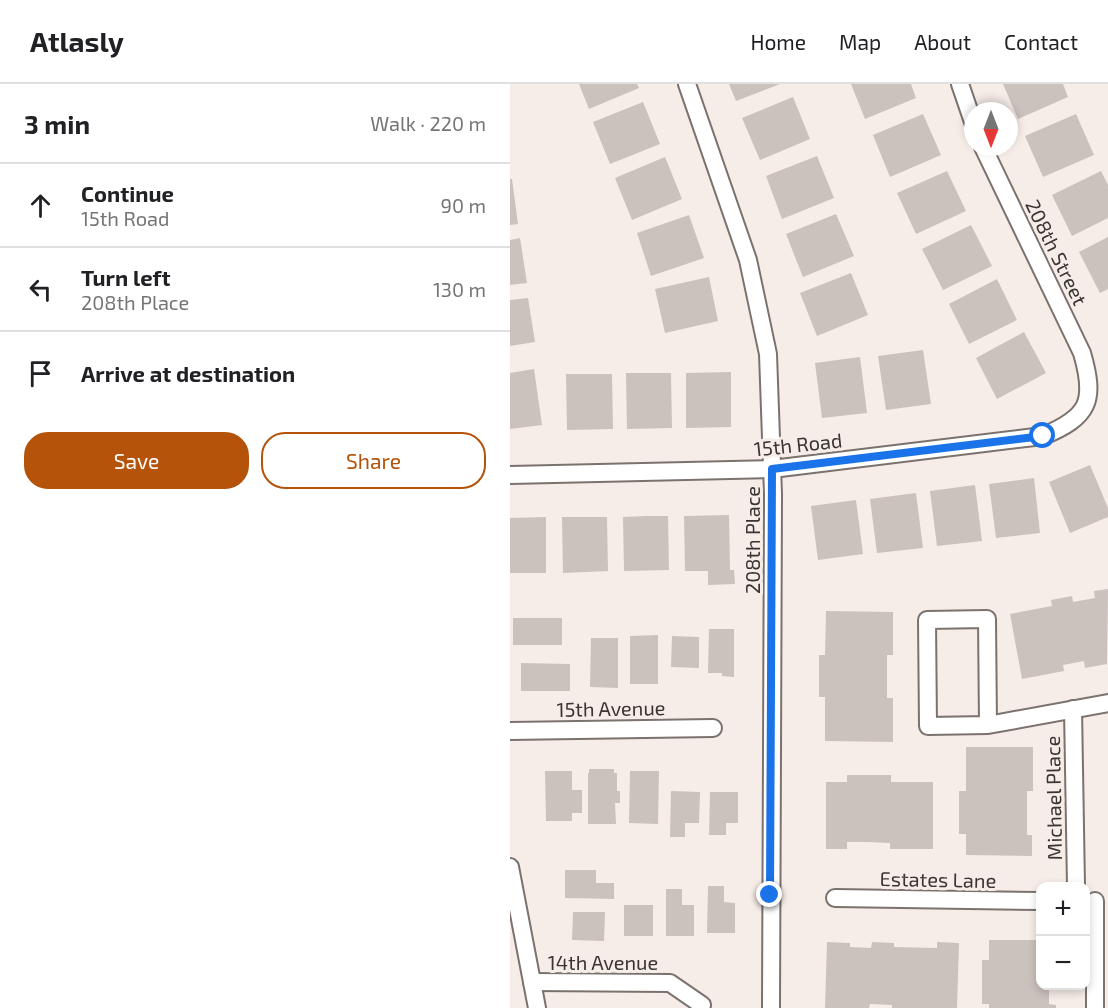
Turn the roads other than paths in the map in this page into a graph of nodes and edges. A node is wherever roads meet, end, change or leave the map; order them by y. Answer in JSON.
{"nodes":[{"id":1,"x":687,"y":84,"type":"edge"},
{"id":2,"x":960,"y":84,"type":"edge"},
{"id":3,"x":966,"y":102,"type":"edge"},
{"id":4,"x":987,"y":156,"type":"edge"},
{"id":5,"x":1081,"y":412,"type":"joint"},
{"id":6,"x":772,"y":469,"type":"junction"},
{"id":7,"x":510,"y":475,"type":"edge"},
{"id":8,"x":1108,"y":703,"type":"edge"},
{"id":9,"x":1073,"y":709,"type":"junction"},
{"id":10,"x":988,"y":725,"type":"junction"},
{"id":11,"x":713,"y":728,"type":"dead end"},
{"id":12,"x":510,"y":731,"type":"edge"},
{"id":13,"x":510,"y":867,"type":"edge"},
{"id":14,"x":1076,"y":882,"type":"edge"},
{"id":15,"x":835,"y":898,"type":"dead end"},
{"id":16,"x":1036,"y":901,"type":"edge"},
{"id":17,"x":1096,"y":901,"type":"edge"},
{"id":18,"x":532,"y":982,"type":"junction"},
{"id":19,"x":702,"y":1005,"type":"dead end"},
{"id":20,"x":537,"y":1008,"type":"edge"},
{"id":21,"x":771,"y":1008,"type":"edge"},
{"id":22,"x":1095,"y":1008,"type":"edge"}],
"edges":[{"from":1,"to":6,"type":"street","name":"208th Place"},
{"from":2,"to":3,"type":"street"},
{"from":4,"to":5,"type":"street","name":"208th Street"},
{"from":5,"to":6,"type":"street","name":"15th Road"},
{"from":6,"to":7,"type":"street","name":"15th Road"},
{"from":6,"to":21,"type":"street","name":"208th Place"},
{"from":8,"to":9,"type":"street"},
{"from":9,"to":10,"type":"street"},
{"from":9,"to":14,"type":"street","name":"Michael Place"},
{"from":10,"to":10,"type":"street"},
{"from":11,"to":12,"type":"street","name":"15th Avenue"},
{"from":13,"to":18,"type":"street"},
{"from":15,"to":16,"type":"street","name":"Estates Lane"},
{"from":17,"to":22,"type":"street"},
{"from":18,"to":19,"type":"street","name":"14th Avenue"},
{"from":18,"to":20,"type":"street"}]}
